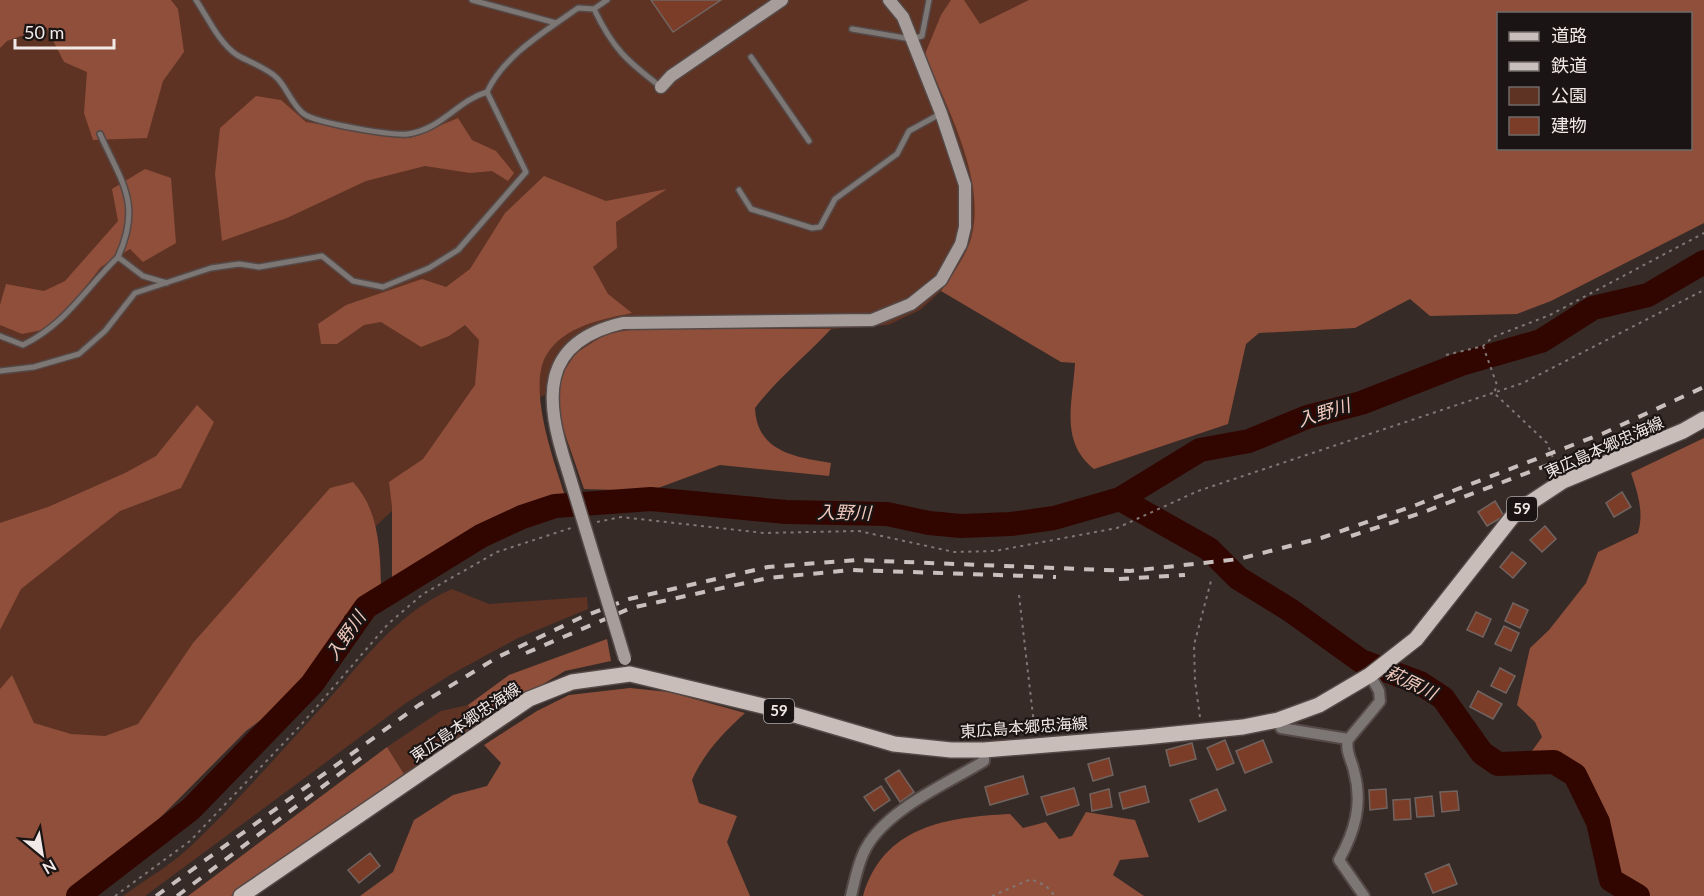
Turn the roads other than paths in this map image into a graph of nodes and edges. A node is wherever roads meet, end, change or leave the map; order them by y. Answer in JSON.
{"nodes":[{"id":1,"x":196,"y":0,"type":"edge"},
{"id":2,"x":472,"y":0,"type":"edge"},
{"id":3,"x":607,"y":0,"type":"edge"},
{"id":4,"x":782,"y":0,"type":"edge"},
{"id":5,"x":929,"y":0,"type":"edge"},
{"id":6,"x":891,"y":1,"type":"edge"},
{"id":7,"x":594,"y":9,"type":"junction"},
{"id":8,"x":556,"y":23,"type":"junction"},
{"id":9,"x":852,"y":29,"type":"dead end"},
{"id":10,"x":911,"y":39,"type":"junction"},
{"id":11,"x":752,"y":57,"type":"dead end"},
{"id":12,"x":662,"y":87,"type":"joint"},
{"id":13,"x":487,"y":92,"type":"junction"},
{"id":14,"x":941,"y":113,"type":"junction"},
{"id":15,"x":100,"y":134,"type":"dead end"},
{"id":16,"x":808,"y":141,"type":"dead end"},
{"id":17,"x":739,"y":190,"type":"dead end"},
{"id":18,"x":118,"y":257,"type":"junction"},
{"id":19,"x":169,"y":284,"type":"junction"},
{"id":20,"x":0,"y":336,"type":"edge"},
{"id":21,"x":0,"y":371,"type":"edge"},
{"id":22,"x":1704,"y":419,"type":"edge"},
{"id":23,"x":627,"y":667,"type":"junction"},
{"id":24,"x":1370,"y":675,"type":"junction"},
{"id":25,"x":1278,"y":720,"type":"junction"},
{"id":26,"x":1348,"y":739,"type":"junction"},
{"id":27,"x":984,"y":750,"type":"junction"},
{"id":28,"x":241,"y":896,"type":"edge"},
{"id":29,"x":851,"y":896,"type":"edge"},
{"id":30,"x":1364,"y":896,"type":"edge"}],
"edges":[{"from":1,"to":13,"type":"lane"},
{"from":2,"to":8,"type":"lane"},
{"from":3,"to":7,"type":"lane"},
{"from":4,"to":12,"type":"street"},
{"from":5,"to":10,"type":"lane"},
{"from":6,"to":10,"type":"street"},
{"from":7,"to":8,"type":"lane"},
{"from":7,"to":12,"type":"lane"},
{"from":8,"to":13,"type":"lane"},
{"from":9,"to":10,"type":"lane"},
{"from":10,"to":14,"type":"street"},
{"from":11,"to":16,"type":"lane"},
{"from":13,"to":19,"type":"lane"},
{"from":14,"to":17,"type":"lane"},
{"from":14,"to":23,"type":"street","bridge":true},
{"from":15,"to":18,"type":"lane"},
{"from":18,"to":19,"type":"lane"},
{"from":18,"to":20,"type":"lane"},
{"from":19,"to":21,"type":"lane"},
{"from":22,"to":24,"type":"main road","name":"東広島本郷忠海線","number":"59"},
{"from":23,"to":27,"type":"main road","name":"東広島本郷忠海線","number":"59"},
{"from":23,"to":28,"type":"main road","name":"東広島本郷忠海線","number":"59"},
{"from":24,"to":25,"type":"main road","name":"東広島本郷忠海線","number":"59"},
{"from":24,"to":26,"type":"street"},
{"from":25,"to":26,"type":"street"},
{"from":25,"to":27,"type":"main road","name":"東広島本郷忠海線","number":"59"},
{"from":26,"to":30,"type":"street"},
{"from":27,"to":29,"type":"street"}]}
